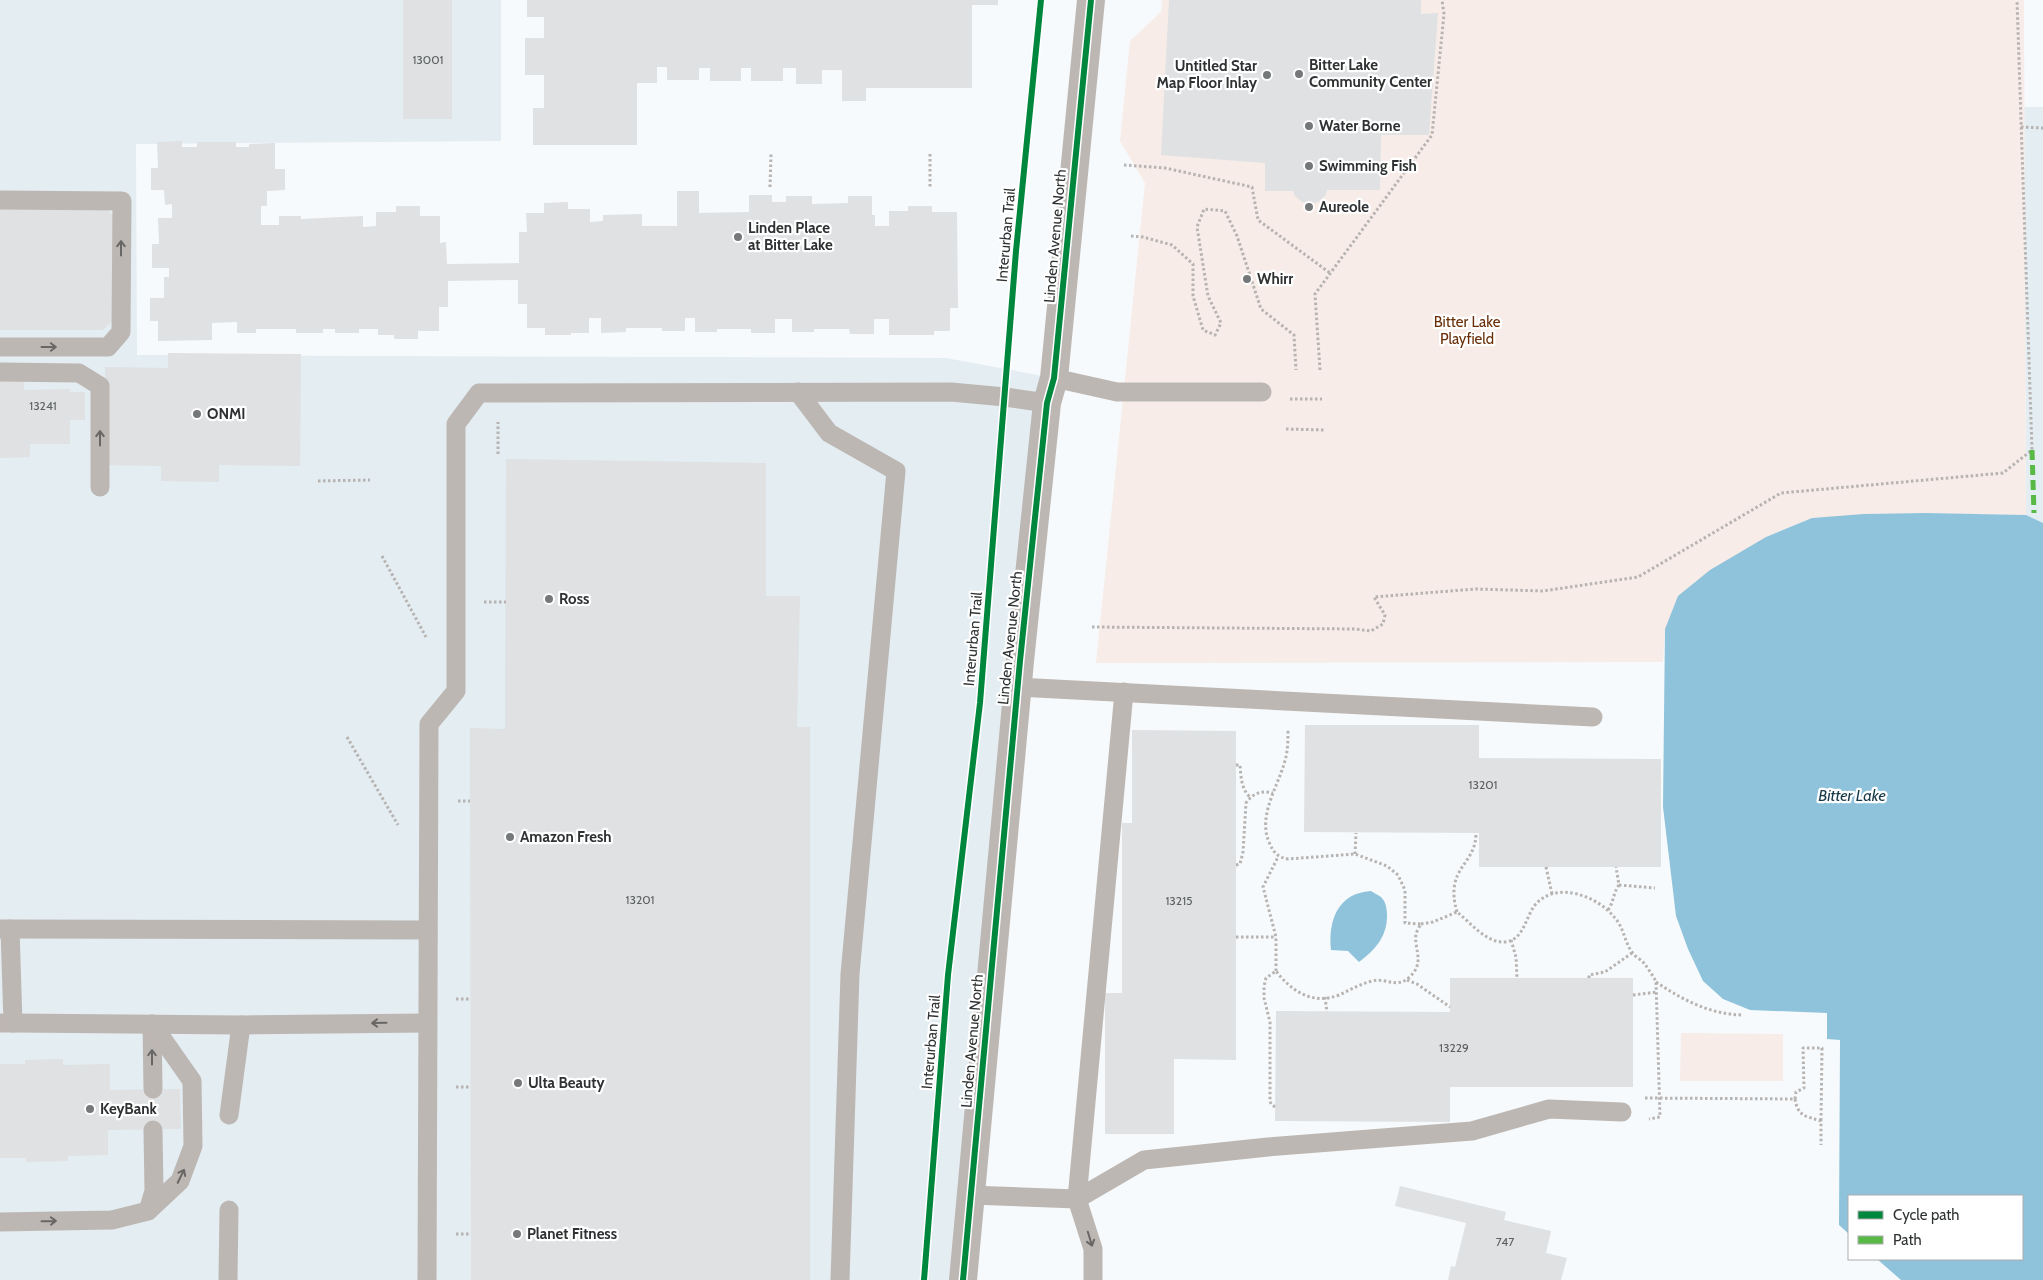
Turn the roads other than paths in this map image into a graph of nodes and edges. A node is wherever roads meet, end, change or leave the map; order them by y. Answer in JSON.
{"nodes":[{"id":1,"x":1091,"y":0,"type":"edge"},
{"id":2,"x":0,"y":200,"type":"edge"},
{"id":3,"x":0,"y":348,"type":"edge"},
{"id":4,"x":0,"y":372,"type":"edge"},
{"id":5,"x":1050,"y":390,"type":"junction"},
{"id":6,"x":798,"y":392,"type":"junction"},
{"id":7,"x":1262,"y":392,"type":"dead end"},
{"id":8,"x":100,"y":487,"type":"dead end"},
{"id":9,"x":1017,"y":687,"type":"junction"},
{"id":10,"x":1124,"y":692,"type":"junction"},
{"id":11,"x":1593,"y":717,"type":"dead end"},
{"id":12,"x":5,"y":929,"type":"edge"},
{"id":13,"x":428,"y":930,"type":"junction"},
{"id":14,"x":6,"y":1023,"type":"edge"},
{"id":15,"x":428,"y":1023,"type":"junction"},
{"id":16,"x":152,"y":1024,"type":"junction"},
{"id":17,"x":241,"y":1025,"type":"junction"},
{"id":18,"x":153,"y":1089,"type":"dead end"},
{"id":19,"x":1622,"y":1112,"type":"dead end"},
{"id":20,"x":229,"y":1115,"type":"dead end"},
{"id":21,"x":153,"y":1130,"type":"dead end"},
{"id":22,"x":970,"y":1195,"type":"junction"},
{"id":23,"x":1077,"y":1199,"type":"junction"},
{"id":24,"x":229,"y":1210,"type":"dead end"},
{"id":25,"x":148,"y":1211,"type":"junction"},
{"id":26,"x":0,"y":1222,"type":"edge"},
{"id":27,"x":228,"y":1280,"type":"edge"},
{"id":28,"x":427,"y":1280,"type":"edge"},
{"id":29,"x":840,"y":1280,"type":"edge"},
{"id":30,"x":963,"y":1280,"type":"edge"},
{"id":31,"x":1093,"y":1280,"type":"edge"}],
"edges":[{"from":1,"to":5,"type":"street","name":"Linden Avenue North"},
{"from":3,"to":2,"type":"lane","one_way":true},
{"from":8,"to":4,"type":"lane","one_way":true},
{"from":5,"to":6,"type":"lane"},
{"from":5,"to":7,"type":"lane"},
{"from":5,"to":9,"type":"street","name":"Linden Avenue North"},
{"from":6,"to":13,"type":"lane"},
{"from":6,"to":29,"type":"lane"},
{"from":9,"to":10,"type":"lane"},
{"from":9,"to":22,"type":"street","name":"Linden Avenue North"},
{"from":10,"to":11,"type":"lane"},
{"from":10,"to":23,"type":"lane"},
{"from":12,"to":13,"type":"lane"},
{"from":12,"to":14,"type":"lane"},
{"from":13,"to":15,"type":"lane"},
{"from":14,"to":16,"type":"lane"},
{"from":15,"to":17,"type":"lane","one_way":true},
{"from":15,"to":28,"type":"lane"},
{"from":16,"to":17,"type":"lane"},
{"from":18,"to":16,"type":"lane","one_way":true},
{"from":25,"to":16,"type":"lane","one_way":true},
{"from":17,"to":20,"type":"lane"},
{"from":19,"to":23,"type":"lane"},
{"from":21,"to":25,"type":"lane"},
{"from":22,"to":23,"type":"lane"},
{"from":22,"to":30,"type":"street","name":"Linden Avenue North"},
{"from":23,"to":31,"type":"lane","one_way":true},
{"from":24,"to":27,"type":"lane"},
{"from":26,"to":25,"type":"lane","one_way":true}]}
